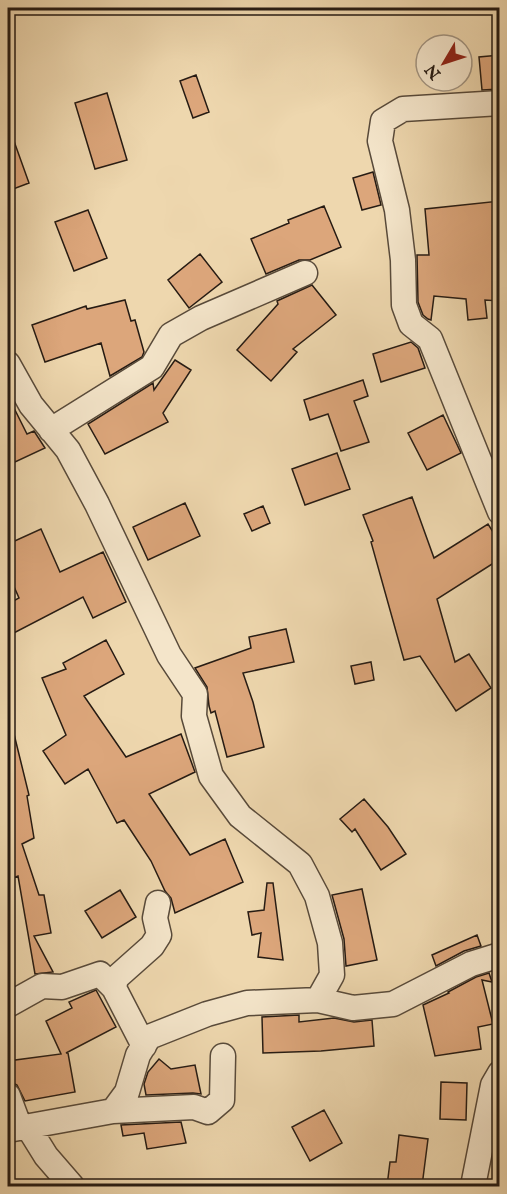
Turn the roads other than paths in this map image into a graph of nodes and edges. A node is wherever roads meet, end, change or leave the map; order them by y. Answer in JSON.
{"nodes":[{"id":1,"x":500,"y":103,"type":"edge"},
{"id":2,"x":305,"y":273,"type":"dead end"},
{"id":3,"x":8,"y":364,"type":"edge"},
{"id":4,"x":51,"y":429,"type":"junction"},
{"id":5,"x":500,"y":512,"type":"edge"},
{"id":6,"x":158,"y":903,"type":"dead end"},
{"id":7,"x":500,"y":956,"type":"edge"},
{"id":8,"x":114,"y":988,"type":"junction"},
{"id":9,"x":318,"y":1000,"type":"junction"},
{"id":10,"x":8,"y":1005,"type":"edge"},
{"id":11,"x":144,"y":1046,"type":"junction"},
{"id":12,"x":223,"y":1056,"type":"dead end"},
{"id":13,"x":500,"y":1073,"type":"edge"},
{"id":14,"x":8,"y":1096,"type":"edge"},
{"id":15,"x":113,"y":1111,"type":"junction"},
{"id":16,"x":19,"y":1128,"type":"edge"},
{"id":17,"x":72,"y":1186,"type":"edge"},
{"id":18,"x":473,"y":1186,"type":"edge"}],
"edges":[{"from":1,"to":5,"type":"street"},
{"from":2,"to":4,"type":"street"},
{"from":3,"to":4,"type":"street"},
{"from":4,"to":9,"type":"street"},
{"from":6,"to":8,"type":"street"},
{"from":7,"to":9,"type":"street"},
{"from":8,"to":10,"type":"street"},
{"from":8,"to":11,"type":"street"},
{"from":9,"to":11,"type":"street"},
{"from":11,"to":15,"type":"street"},
{"from":12,"to":15,"type":"street"},
{"from":13,"to":18,"type":"street"},
{"from":14,"to":16,"type":"street"},
{"from":15,"to":16,"type":"street"},
{"from":16,"to":17,"type":"street"}]}
